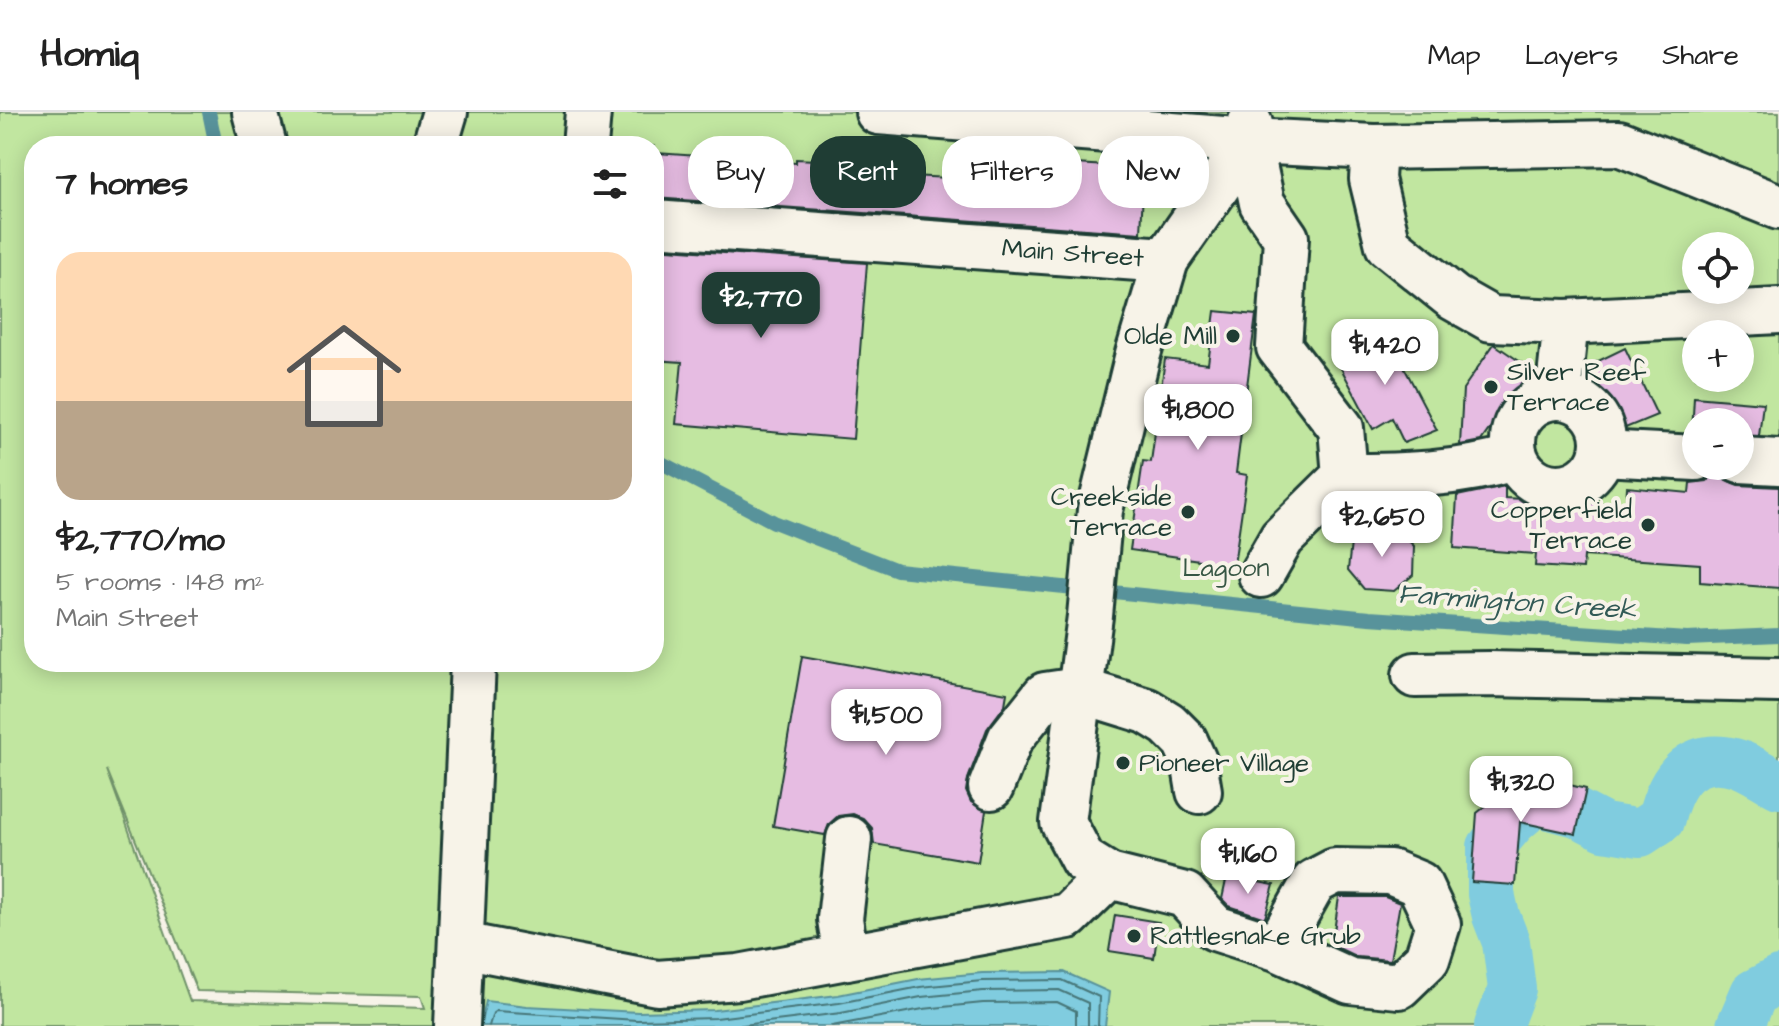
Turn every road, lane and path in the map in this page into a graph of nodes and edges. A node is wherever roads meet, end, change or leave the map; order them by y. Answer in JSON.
{"nodes":[{"id":1,"x":255,"y":112,"type":"edge"},
{"id":2,"x":445,"y":112,"type":"edge"},
{"id":3,"x":588,"y":112,"type":"edge"},
{"id":4,"x":878,"y":112,"type":"edge"},
{"id":5,"x":1073,"y":120,"type":"edge"},
{"id":6,"x":1249,"y":127,"type":"edge"},
{"id":7,"x":261,"y":136,"type":"edge"},
{"id":8,"x":438,"y":136,"type":"edge"},
{"id":9,"x":586,"y":136,"type":"edge"},
{"id":10,"x":1374,"y":147,"type":"junction"},
{"id":11,"x":1779,"y":207,"type":"edge"},
{"id":12,"x":664,"y":224,"type":"edge"},
{"id":13,"x":1166,"y":260,"type":"junction"},
{"id":14,"x":1779,"y":311,"type":"edge"},
{"id":15,"x":1566,"y":322,"type":"junction"},
{"id":16,"x":1558,"y":396,"type":"junction"},
{"id":17,"x":1602,"y":453,"type":"junction"},
{"id":18,"x":1682,"y":457,"type":"edge"},
{"id":19,"x":1514,"y":458,"type":"junction"},
{"id":20,"x":1754,"y":461,"type":"edge"},
{"id":21,"x":1779,"y":462,"type":"edge"},
{"id":22,"x":1345,"y":476,"type":"junction"},
{"id":23,"x":1261,"y":575,"type":"dead end"},
{"id":24,"x":473,"y":672,"type":"edge"},
{"id":25,"x":1415,"y":675,"type":"dead end"},
{"id":26,"x":1779,"y":680,"type":"edge"},
{"id":27,"x":1079,"y":690,"type":"junction"},
{"id":28,"x":991,"y":787,"type":"dead end"},
{"id":29,"x":1199,"y":791,"type":"dead end"},
{"id":30,"x":849,"y":839,"type":"dead end"},
{"id":31,"x":1109,"y":876,"type":"junction"},
{"id":32,"x":462,"y":945,"type":"junction"},
{"id":33,"x":1277,"y":948,"type":"dead end"},
{"id":34,"x":846,"y":957,"type":"junction"},
{"id":35,"x":457,"y":1026,"type":"edge"}],
"edges":[{"from":1,"to":7,"type":"street"},
{"from":2,"to":8,"type":"street"},
{"from":3,"to":9,"type":"street"},
{"from":4,"to":5,"type":"street"},
{"from":5,"to":6,"type":"street"},
{"from":6,"to":10,"type":"street"},
{"from":6,"to":13,"type":"street","name":"Main Street"},
{"from":6,"to":22,"type":"street"},
{"from":10,"to":11,"type":"street"},
{"from":10,"to":15,"type":"street"},
{"from":12,"to":13,"type":"street","name":"Main Street"},
{"from":13,"to":27,"type":"street"},
{"from":14,"to":15,"type":"street"},
{"from":15,"to":16,"type":"street"},
{"from":16,"to":17,"type":"street"},
{"from":16,"to":19,"type":"street"},
{"from":17,"to":18,"type":"street"},
{"from":17,"to":19,"type":"street"},
{"from":19,"to":22,"type":"street"},
{"from":20,"to":21,"type":"street"},
{"from":22,"to":23,"type":"street"},
{"from":24,"to":32,"type":"street"},
{"from":25,"to":26,"type":"street"},
{"from":27,"to":28,"type":"street"},
{"from":27,"to":29,"type":"street"},
{"from":27,"to":31,"type":"street"},
{"from":30,"to":34,"type":"street"},
{"from":31,"to":33,"type":"street"},
{"from":31,"to":34,"type":"street"},
{"from":32,"to":34,"type":"street"},
{"from":32,"to":35,"type":"street"}]}
